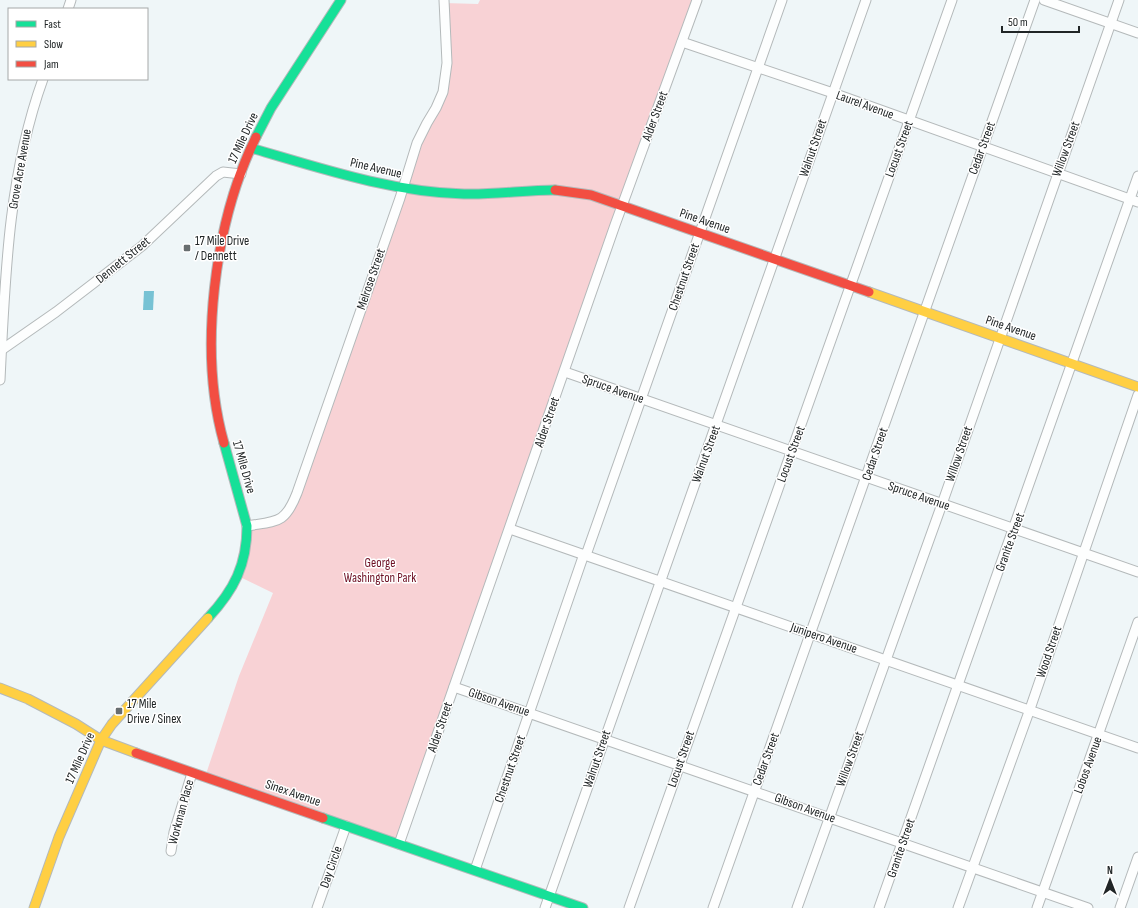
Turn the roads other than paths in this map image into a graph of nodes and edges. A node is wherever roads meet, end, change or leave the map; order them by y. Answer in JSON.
{"nodes":[{"id":1,"x":341,"y":0,"type":"edge"},
{"id":2,"x":444,"y":0,"type":"edge"},
{"id":3,"x":697,"y":0,"type":"edge"},
{"id":4,"x":782,"y":0,"type":"edge"},
{"id":5,"x":866,"y":0,"type":"edge"},
{"id":6,"x":952,"y":0,"type":"edge"},
{"id":7,"x":1035,"y":0,"type":"edge"},
{"id":8,"x":1044,"y":0,"type":"edge"},
{"id":9,"x":1119,"y":0,"type":"edge"},
{"id":10,"x":1111,"y":24,"type":"junction"},
{"id":11,"x":1138,"y":34,"type":"edge"},
{"id":12,"x":682,"y":42,"type":"junction"},
{"id":13,"x":758,"y":68,"type":"junction"},
{"id":14,"x":43,"y":80,"type":"edge"},
{"id":15,"x":833,"y":93,"type":"junction"},
{"id":16,"x":909,"y":120,"type":"junction"},
{"id":17,"x":983,"y":146,"type":"junction"},
{"id":18,"x":251,"y":148,"type":"junction"},
{"id":19,"x":1058,"y":173,"type":"junction"},
{"id":20,"x":241,"y":174,"type":"junction"},
{"id":21,"x":1138,"y":176,"type":"edge"},
{"id":22,"x":402,"y":188,"type":"junction"},
{"id":23,"x":1134,"y":200,"type":"edge"},
{"id":24,"x":623,"y":206,"type":"junction"},
{"id":25,"x":699,"y":233,"type":"junction"},
{"id":26,"x":775,"y":259,"type":"junction"},
{"id":27,"x":850,"y":285,"type":"junction"},
{"id":28,"x":924,"y":312,"type":"junction"},
{"id":29,"x":1000,"y":338,"type":"junction"},
{"id":30,"x":1,"y":350,"type":"edge"},
{"id":31,"x":1073,"y":364,"type":"junction"},
{"id":32,"x":565,"y":372,"type":"junction"},
{"id":33,"x":0,"y":380,"type":"edge"},
{"id":34,"x":1138,"y":387,"type":"edge"},
{"id":35,"x":1138,"y":395,"type":"edge"},
{"id":36,"x":642,"y":398,"type":"junction"},
{"id":37,"x":717,"y":425,"type":"junction"},
{"id":38,"x":792,"y":452,"type":"junction"},
{"id":39,"x":867,"y":478,"type":"junction"},
{"id":40,"x":942,"y":504,"type":"junction"},
{"id":41,"x":247,"y":526,"type":"junction"},
{"id":42,"x":510,"y":528,"type":"junction"},
{"id":43,"x":1015,"y":529,"type":"junction"},
{"id":44,"x":1083,"y":553,"type":"junction"},
{"id":45,"x":585,"y":554,"type":"junction"},
{"id":46,"x":1138,"y":572,"type":"edge"},
{"id":47,"x":661,"y":581,"type":"junction"},
{"id":48,"x":735,"y":607,"type":"junction"},
{"id":49,"x":1138,"y":622,"type":"edge"},
{"id":50,"x":811,"y":633,"type":"junction"},
{"id":51,"x":887,"y":660,"type":"junction"},
{"id":52,"x":958,"y":684,"type":"junction"},
{"id":53,"x":454,"y":687,"type":"junction"},
{"id":54,"x":0,"y":688,"type":"edge"},
{"id":55,"x":1030,"y":709,"type":"junction"},
{"id":56,"x":530,"y":713,"type":"junction"},
{"id":57,"x":1099,"y":733,"type":"junction"},
{"id":58,"x":604,"y":738,"type":"junction"},
{"id":59,"x":101,"y":740,"type":"junction"},
{"id":60,"x":1138,"y":748,"type":"edge"},
{"id":61,"x":679,"y":764,"type":"junction"},
{"id":62,"x":192,"y":773,"type":"junction"},
{"id":63,"x":755,"y":790,"type":"junction"},
{"id":64,"x":829,"y":817,"type":"junction"},
{"id":65,"x":346,"y":826,"type":"junction"},
{"id":66,"x":902,"y":843,"type":"junction"},
{"id":67,"x":399,"y":844,"type":"junction"},
{"id":68,"x":171,"y":851,"type":"dead end"},
{"id":69,"x":1138,"y":857,"type":"edge"},
{"id":70,"x":972,"y":868,"type":"junction"},
{"id":71,"x":475,"y":870,"type":"junction"},
{"id":72,"x":1043,"y":892,"type":"junction"},
{"id":73,"x":550,"y":896,"type":"junction"},
{"id":74,"x":34,"y":908,"type":"edge"},
{"id":75,"x":317,"y":908,"type":"edge"},
{"id":76,"x":545,"y":908,"type":"edge"},
{"id":77,"x":583,"y":908,"type":"edge"},
{"id":78,"x":629,"y":908,"type":"edge"},
{"id":79,"x":713,"y":908,"type":"edge"},
{"id":80,"x":797,"y":908,"type":"edge"},
{"id":81,"x":879,"y":908,"type":"edge"},
{"id":82,"x":958,"y":908,"type":"edge"},
{"id":83,"x":1037,"y":908,"type":"edge"},
{"id":84,"x":1088,"y":908,"type":"edge"},
{"id":85,"x":1120,"y":908,"type":"edge"}],
"edges":[{"from":1,"to":18,"type":"main road","name":"17 Mile Drive"},
{"from":2,"to":22,"type":"street","name":"Melrose Street"},
{"from":3,"to":12,"type":"street","name":"Alder Street"},
{"from":4,"to":13,"type":"street","name":"Chestnut Street"},
{"from":5,"to":15,"type":"street","name":"Walnut Street"},
{"from":6,"to":16,"type":"street","name":"Locust Street"},
{"from":7,"to":17,"type":"street","name":"Cedar Street"},
{"from":8,"to":10,"type":"street"},
{"from":9,"to":10,"type":"street","name":"Willow Street"},
{"from":10,"to":11,"type":"street"},
{"from":10,"to":19,"type":"street","name":"Willow Street"},
{"from":12,"to":13,"type":"street","name":"Laurel Avenue"},
{"from":12,"to":24,"type":"street","name":"Alder Street"},
{"from":13,"to":15,"type":"street","name":"Laurel Avenue"},
{"from":13,"to":25,"type":"street","name":"Chestnut Street"},
{"from":14,"to":30,"type":"street","name":"Grove Acre Avenue"},
{"from":15,"to":16,"type":"street","name":"Laurel Avenue"},
{"from":15,"to":26,"type":"street","name":"Walnut Street"},
{"from":16,"to":17,"type":"street","name":"Laurel Avenue"},
{"from":16,"to":27,"type":"street","name":"Locust Street"},
{"from":17,"to":19,"type":"street","name":"Laurel Avenue"},
{"from":17,"to":28,"type":"street","name":"Cedar Street"},
{"from":18,"to":20,"type":"main road","name":"17 Mile Drive"},
{"from":18,"to":22,"type":"main road","name":"Pine Avenue"},
{"from":19,"to":23,"type":"street","name":"Laurel Avenue"},
{"from":19,"to":29,"type":"street","name":"Willow Street"},
{"from":20,"to":30,"type":"street","name":"Dennett Street"},
{"from":20,"to":41,"type":"main road","name":"17 Mile Drive"},
{"from":21,"to":23,"type":"street","name":"Granite Street"},
{"from":22,"to":24,"type":"main road","name":"Pine Avenue"},
{"from":22,"to":41,"type":"street","name":"Melrose Street"},
{"from":23,"to":31,"type":"street","name":"Granite Street"},
{"from":24,"to":25,"type":"main road","name":"Pine Avenue"},
{"from":24,"to":32,"type":"street","name":"Alder Street"},
{"from":25,"to":26,"type":"main road","name":"Pine Avenue"},
{"from":25,"to":36,"type":"street","name":"Chestnut Street"},
{"from":26,"to":27,"type":"main road","name":"Pine Avenue"},
{"from":26,"to":37,"type":"street","name":"Walnut Street"},
{"from":27,"to":28,"type":"main road","name":"Pine Avenue"},
{"from":27,"to":38,"type":"street","name":"Locust Street"},
{"from":28,"to":29,"type":"main road","name":"Pine Avenue"},
{"from":28,"to":39,"type":"street","name":"Cedar Street"},
{"from":29,"to":31,"type":"main road","name":"Pine Avenue"},
{"from":29,"to":40,"type":"street","name":"Willow Street"},
{"from":30,"to":33,"type":"street","name":"Grove Acre Avenue"},
{"from":31,"to":34,"type":"main road","name":"Pine Avenue"},
{"from":31,"to":43,"type":"street","name":"Granite Street"},
{"from":32,"to":36,"type":"street","name":"Spruce Avenue"},
{"from":32,"to":42,"type":"street","name":"Alder Street"},
{"from":35,"to":44,"type":"street","name":"Wood Street"},
{"from":36,"to":37,"type":"street","name":"Spruce Avenue"},
{"from":36,"to":45,"type":"street","name":"Chestnut Street"},
{"from":37,"to":38,"type":"street","name":"Spruce Avenue"},
{"from":37,"to":47,"type":"street","name":"Walnut Street"},
{"from":38,"to":39,"type":"street","name":"Spruce Avenue"},
{"from":38,"to":48,"type":"street","name":"Locust Street"},
{"from":39,"to":40,"type":"street","name":"Spruce Avenue"},
{"from":39,"to":50,"type":"street","name":"Cedar Street"},
{"from":40,"to":43,"type":"street","name":"Spruce Avenue"},
{"from":40,"to":51,"type":"street","name":"Willow Street"},
{"from":41,"to":59,"type":"main road","name":"17 Mile Drive"},
{"from":42,"to":45,"type":"street","name":"Junipero Avenue"},
{"from":42,"to":53,"type":"street","name":"Alder Street"},
{"from":43,"to":44,"type":"street","name":"Spruce Avenue"},
{"from":43,"to":52,"type":"street","name":"Granite Street"},
{"from":44,"to":46,"type":"street","name":"Spruce Avenue"},
{"from":44,"to":55,"type":"street","name":"Wood Street"},
{"from":45,"to":47,"type":"street","name":"Junipero Avenue"},
{"from":45,"to":56,"type":"street","name":"Chestnut Street"},
{"from":47,"to":48,"type":"street","name":"Junipero Avenue"},
{"from":47,"to":58,"type":"street","name":"Walnut Street"},
{"from":48,"to":50,"type":"street","name":"Junipero Avenue"},
{"from":48,"to":61,"type":"street","name":"Locust Street"},
{"from":49,"to":57,"type":"street","name":"Lobos Avenue"},
{"from":50,"to":51,"type":"street","name":"Junipero Avenue"},
{"from":50,"to":63,"type":"street","name":"Cedar Street"},
{"from":51,"to":52,"type":"street","name":"Junipero Avenue"},
{"from":51,"to":64,"type":"street","name":"Willow Street"},
{"from":52,"to":55,"type":"street","name":"Junipero Avenue"},
{"from":52,"to":66,"type":"street","name":"Granite Street"},
{"from":53,"to":56,"type":"street","name":"Gibson Avenue"},
{"from":53,"to":67,"type":"street","name":"Alder Street"},
{"from":54,"to":59,"type":"main road","name":"Sinex Avenue"},
{"from":55,"to":57,"type":"street","name":"Junipero Avenue"},
{"from":55,"to":70,"type":"street","name":"Wood Street"},
{"from":56,"to":58,"type":"street","name":"Gibson Avenue"},
{"from":56,"to":71,"type":"street","name":"Chestnut Street"},
{"from":57,"to":60,"type":"street","name":"Junipero Avenue"},
{"from":57,"to":72,"type":"street","name":"Lobos Avenue"},
{"from":58,"to":61,"type":"street","name":"Gibson Avenue"},
{"from":58,"to":73,"type":"street","name":"Walnut Street"},
{"from":59,"to":62,"type":"main road","name":"Sinex Avenue"},
{"from":59,"to":74,"type":"main road","name":"17 Mile Drive"},
{"from":61,"to":63,"type":"street","name":"Gibson Avenue"},
{"from":61,"to":78,"type":"street","name":"Locust Street"},
{"from":62,"to":65,"type":"main road","name":"Sinex Avenue"},
{"from":62,"to":68,"type":"street","name":"Workman Place"},
{"from":63,"to":64,"type":"street","name":"Gibson Avenue"},
{"from":63,"to":79,"type":"street","name":"Cedar Street"},
{"from":64,"to":66,"type":"street","name":"Gibson Avenue"},
{"from":64,"to":80,"type":"street","name":"Willow Street"},
{"from":65,"to":67,"type":"main road","name":"Sinex Avenue"},
{"from":65,"to":75,"type":"street","name":"Day Circle"},
{"from":66,"to":70,"type":"street","name":"Gibson Avenue"},
{"from":66,"to":81,"type":"street","name":"Granite Street"},
{"from":67,"to":71,"type":"main road","name":"Sinex Avenue"},
{"from":69,"to":85,"type":"street"},
{"from":70,"to":72,"type":"street","name":"Gibson Avenue"},
{"from":70,"to":82,"type":"street","name":"Wood Street"},
{"from":71,"to":73,"type":"main road","name":"Sinex Avenue"},
{"from":72,"to":83,"type":"street","name":"Lobos Avenue"},
{"from":72,"to":84,"type":"street","name":"Gibson Avenue"},
{"from":73,"to":76,"type":"street","name":"Walnut Street"},
{"from":73,"to":77,"type":"main road","name":"Sinex Avenue"}]}
